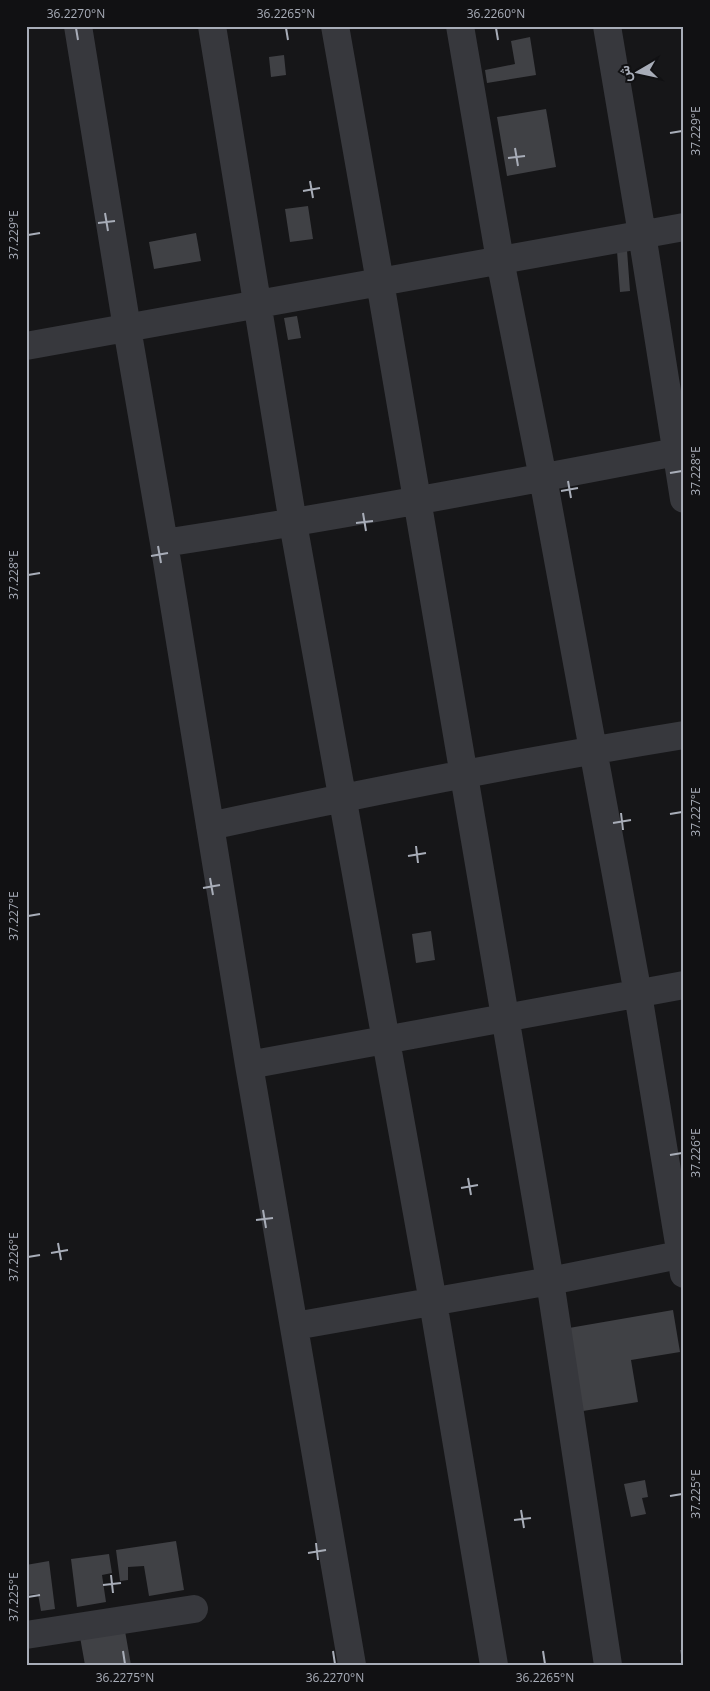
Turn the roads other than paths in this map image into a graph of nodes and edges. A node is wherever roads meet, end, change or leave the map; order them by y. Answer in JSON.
{"nodes":[{"id":1,"x":78,"y":26,"type":"edge"},
{"id":2,"x":212,"y":26,"type":"edge"},
{"id":3,"x":335,"y":26,"type":"edge"},
{"id":4,"x":460,"y":26,"type":"edge"},
{"id":5,"x":607,"y":26,"type":"edge"},
{"id":6,"x":684,"y":227,"type":"edge"},
{"id":7,"x":642,"y":234,"type":"junction"},
{"id":8,"x":500,"y":260,"type":"junction"},
{"id":9,"x":380,"y":282,"type":"junction"},
{"id":10,"x":257,"y":304,"type":"junction"},
{"id":11,"x":127,"y":328,"type":"junction"},
{"id":12,"x":26,"y":346,"type":"edge"},
{"id":13,"x":676,"y":452,"type":"junction"},
{"id":14,"x":543,"y":478,"type":"junction"},
{"id":15,"x":684,"y":499,"type":"edge"},
{"id":16,"x":416,"y":501,"type":"junction"},
{"id":17,"x":293,"y":523,"type":"junction"},
{"id":18,"x":164,"y":543,"type":"junction"},
{"id":19,"x":684,"y":735,"type":"edge"},
{"id":20,"x":593,"y":750,"type":"junction"},
{"id":21,"x":463,"y":775,"type":"junction"},
{"id":22,"x":343,"y":798,"type":"junction"},
{"id":23,"x":210,"y":826,"type":"junction"},
{"id":24,"x":684,"y":985,"type":"edge"},
{"id":25,"x":638,"y":994,"type":"junction"},
{"id":26,"x":504,"y":1018,"type":"junction"},
{"id":27,"x":385,"y":1040,"type":"junction"},
{"id":28,"x":249,"y":1065,"type":"junction"},
{"id":29,"x":683,"y":1261,"type":"edge"},
{"id":30,"x":550,"y":1282,"type":"junction"},
{"id":31,"x":433,"y":1302,"type":"junction"},
{"id":32,"x":295,"y":1326,"type":"junction"},
{"id":33,"x":194,"y":1609,"type":"dead end"},
{"id":34,"x":26,"y":1635,"type":"edge"},
{"id":35,"x":352,"y":1665,"type":"edge"},
{"id":36,"x":494,"y":1665,"type":"edge"},
{"id":37,"x":608,"y":1665,"type":"edge"}],
"edges":[{"from":1,"to":11,"type":"street"},
{"from":2,"to":10,"type":"street"},
{"from":3,"to":9,"type":"street"},
{"from":4,"to":8,"type":"street"},
{"from":5,"to":7,"type":"street"},
{"from":6,"to":7,"type":"street"},
{"from":7,"to":8,"type":"street"},
{"from":7,"to":13,"type":"street"},
{"from":8,"to":9,"type":"street"},
{"from":8,"to":14,"type":"street"},
{"from":9,"to":10,"type":"street"},
{"from":9,"to":16,"type":"street"},
{"from":10,"to":11,"type":"street"},
{"from":10,"to":17,"type":"street"},
{"from":11,"to":12,"type":"street"},
{"from":11,"to":18,"type":"street"},
{"from":13,"to":14,"type":"street"},
{"from":13,"to":15,"type":"street"},
{"from":14,"to":16,"type":"street"},
{"from":14,"to":20,"type":"street"},
{"from":16,"to":17,"type":"street"},
{"from":16,"to":21,"type":"street"},
{"from":17,"to":18,"type":"street"},
{"from":17,"to":22,"type":"street"},
{"from":18,"to":23,"type":"street"},
{"from":19,"to":20,"type":"street"},
{"from":20,"to":21,"type":"street"},
{"from":20,"to":25,"type":"street"},
{"from":21,"to":22,"type":"street"},
{"from":21,"to":26,"type":"street"},
{"from":22,"to":23,"type":"street"},
{"from":22,"to":27,"type":"street"},
{"from":23,"to":28,"type":"street"},
{"from":24,"to":25,"type":"street"},
{"from":25,"to":26,"type":"street"},
{"from":25,"to":29,"type":"street"},
{"from":26,"to":27,"type":"street"},
{"from":26,"to":30,"type":"street"},
{"from":27,"to":28,"type":"street"},
{"from":27,"to":31,"type":"street"},
{"from":28,"to":32,"type":"street"},
{"from":29,"to":30,"type":"street"},
{"from":30,"to":31,"type":"street"},
{"from":30,"to":37,"type":"street"},
{"from":31,"to":32,"type":"street"},
{"from":31,"to":36,"type":"street"},
{"from":32,"to":35,"type":"street"},
{"from":33,"to":34,"type":"street"}]}
